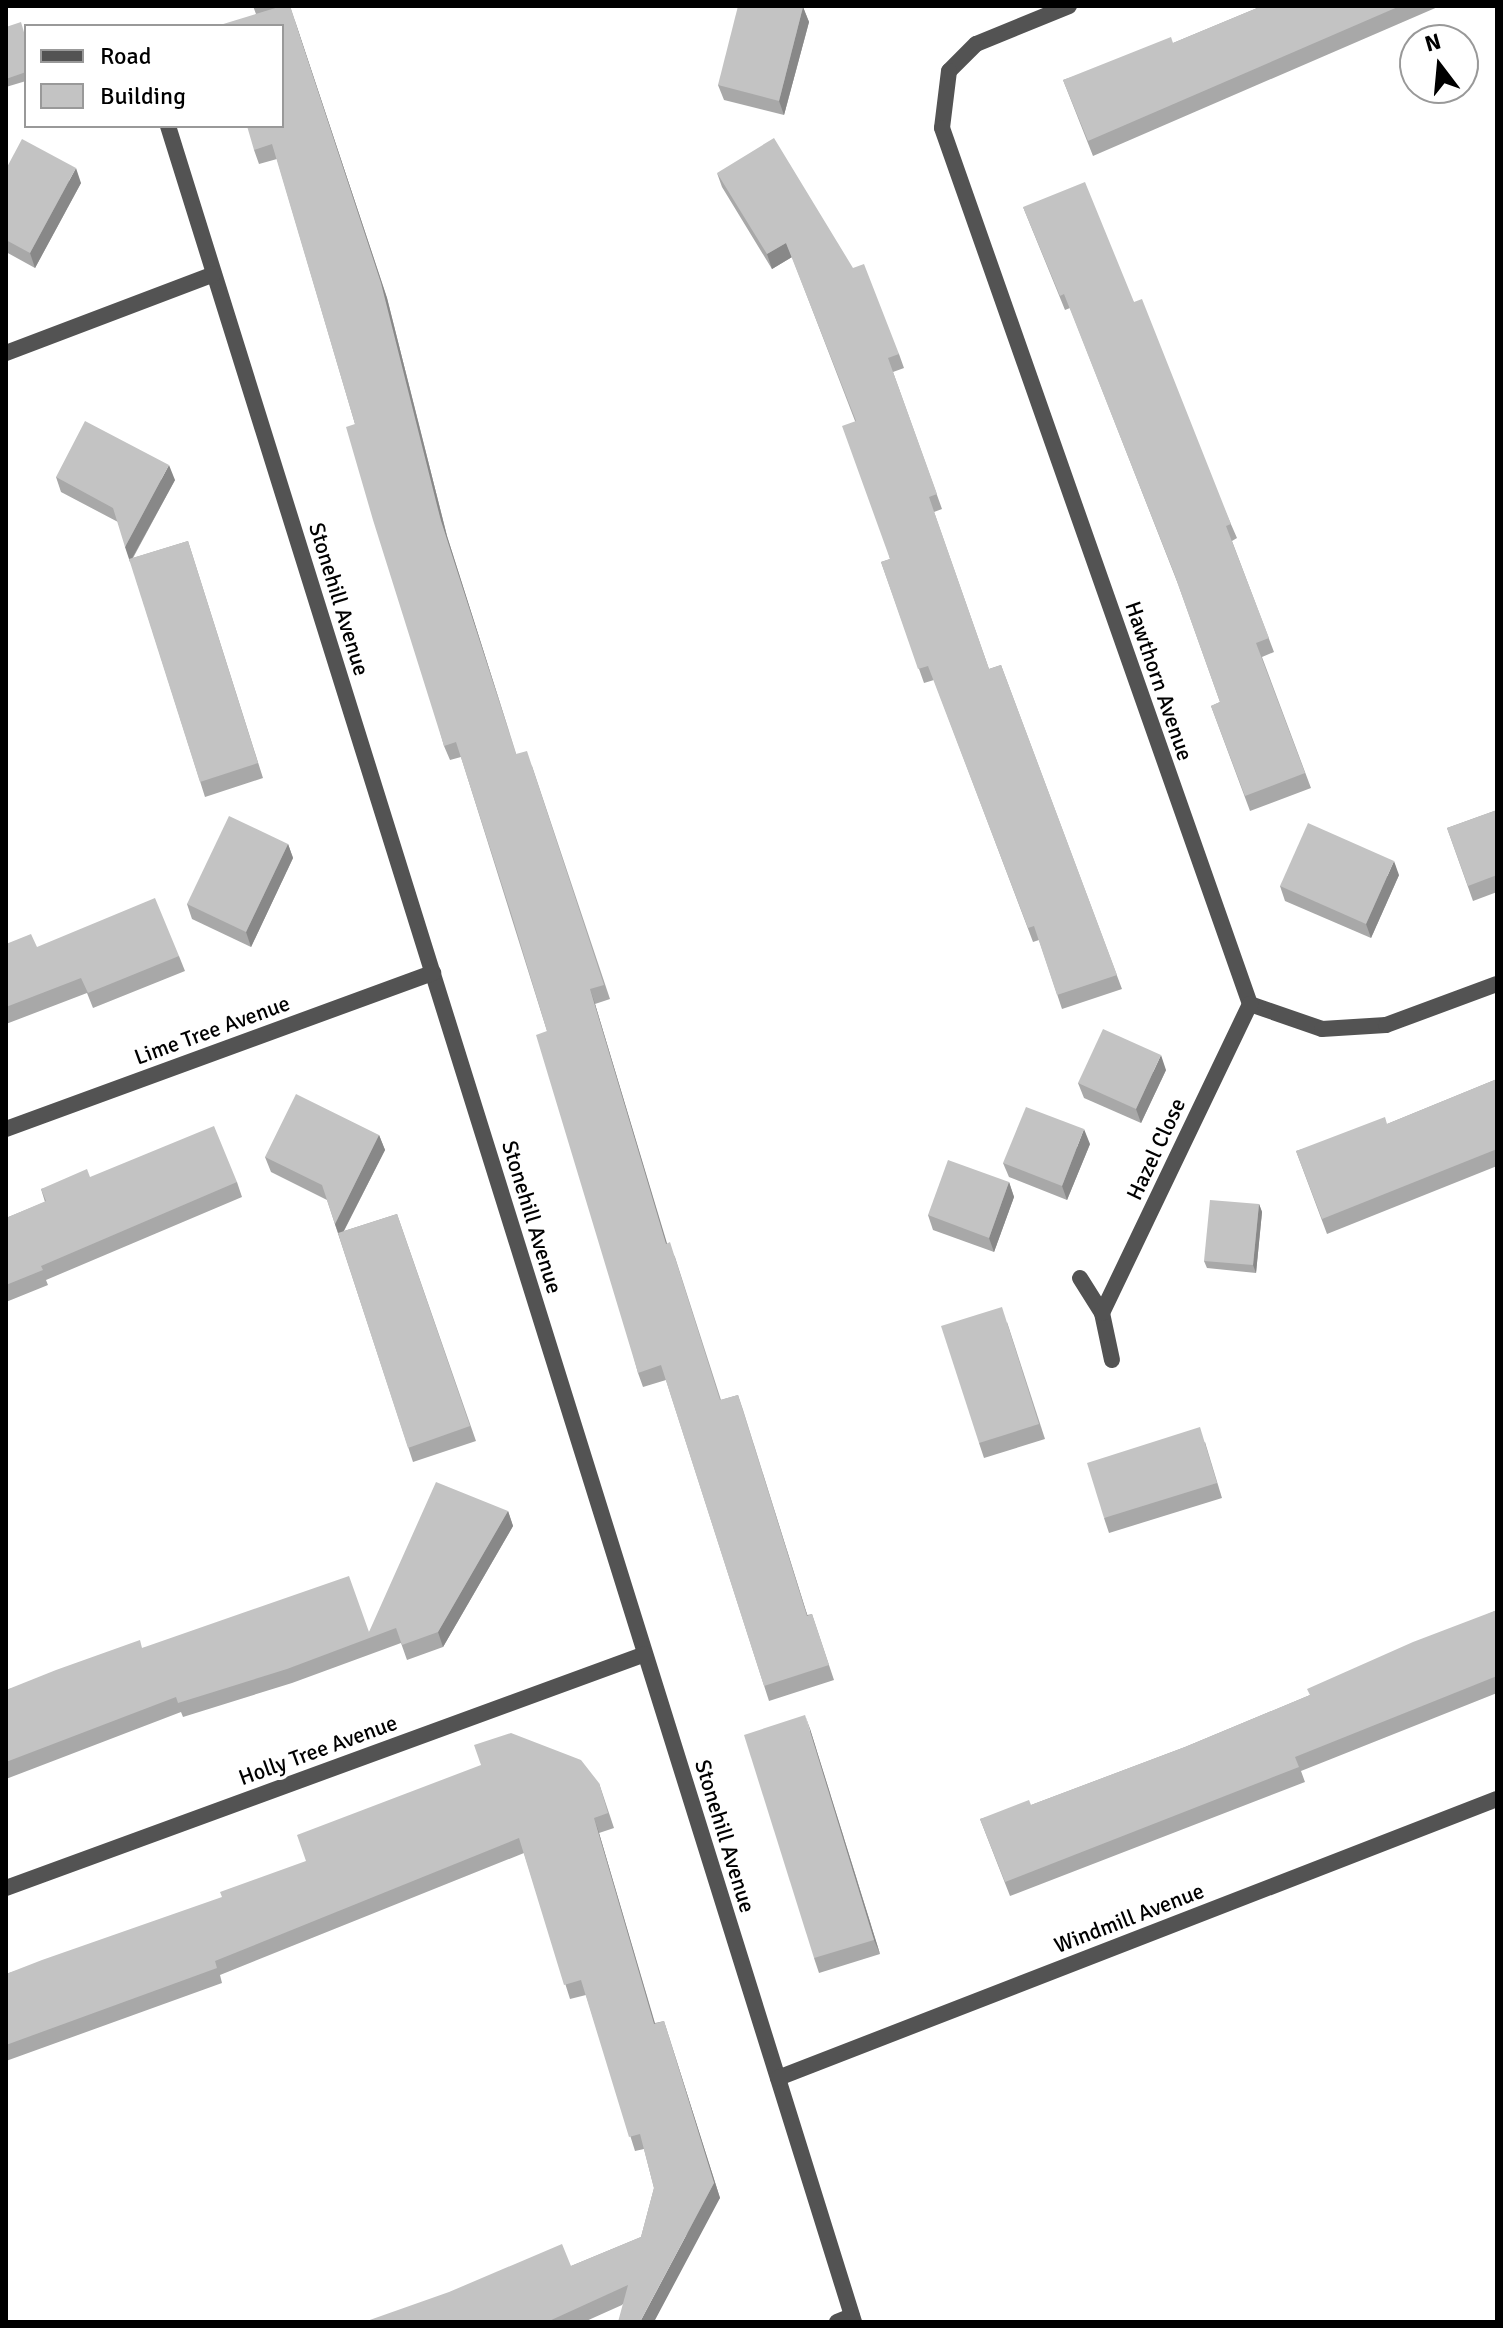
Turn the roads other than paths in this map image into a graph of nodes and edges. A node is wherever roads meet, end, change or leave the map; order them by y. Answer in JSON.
{"nodes":[{"id":1,"x":1069,"y":6,"type":"edge"},
{"id":2,"x":169,"y":128,"type":"edge"},
{"id":3,"x":214,"y":274,"type":"junction"},
{"id":4,"x":6,"y":353,"type":"edge"},
{"id":5,"x":433,"y":973,"type":"junction"},
{"id":6,"x":1497,"y":984,"type":"edge"},
{"id":7,"x":1250,"y":1004,"type":"junction"},
{"id":8,"x":6,"y":1129,"type":"edge"},
{"id":9,"x":1080,"y":1278,"type":"dead end"},
{"id":10,"x":1102,"y":1313,"type":"junction"},
{"id":11,"x":1112,"y":1360,"type":"dead end"},
{"id":12,"x":645,"y":1654,"type":"junction"},
{"id":13,"x":1497,"y":1799,"type":"edge"},
{"id":14,"x":6,"y":1888,"type":"edge"},
{"id":15,"x":778,"y":2078,"type":"junction"},
{"id":16,"x":848,"y":2320,"type":"edge"}],
"edges":[{"from":1,"to":7,"type":"street","name":"Hawthorn Avenue"},
{"from":2,"to":3,"type":"street","name":"Stonehill Avenue"},
{"from":3,"to":4,"type":"street"},
{"from":3,"to":5,"type":"street","name":"Stonehill Avenue"},
{"from":5,"to":8,"type":"street","name":"Lime Tree Avenue"},
{"from":5,"to":12,"type":"street","name":"Stonehill Avenue"},
{"from":6,"to":7,"type":"street"},
{"from":7,"to":10,"type":"street","name":"Hazel Close"},
{"from":9,"to":10,"type":"street"},
{"from":10,"to":11,"type":"street"},
{"from":12,"to":14,"type":"street","name":"Holly Tree Avenue"},
{"from":12,"to":15,"type":"street","name":"Stonehill Avenue"},
{"from":13,"to":15,"type":"street","name":"Windmill Avenue"},
{"from":15,"to":16,"type":"street","name":"Stonehill Avenue"}]}
